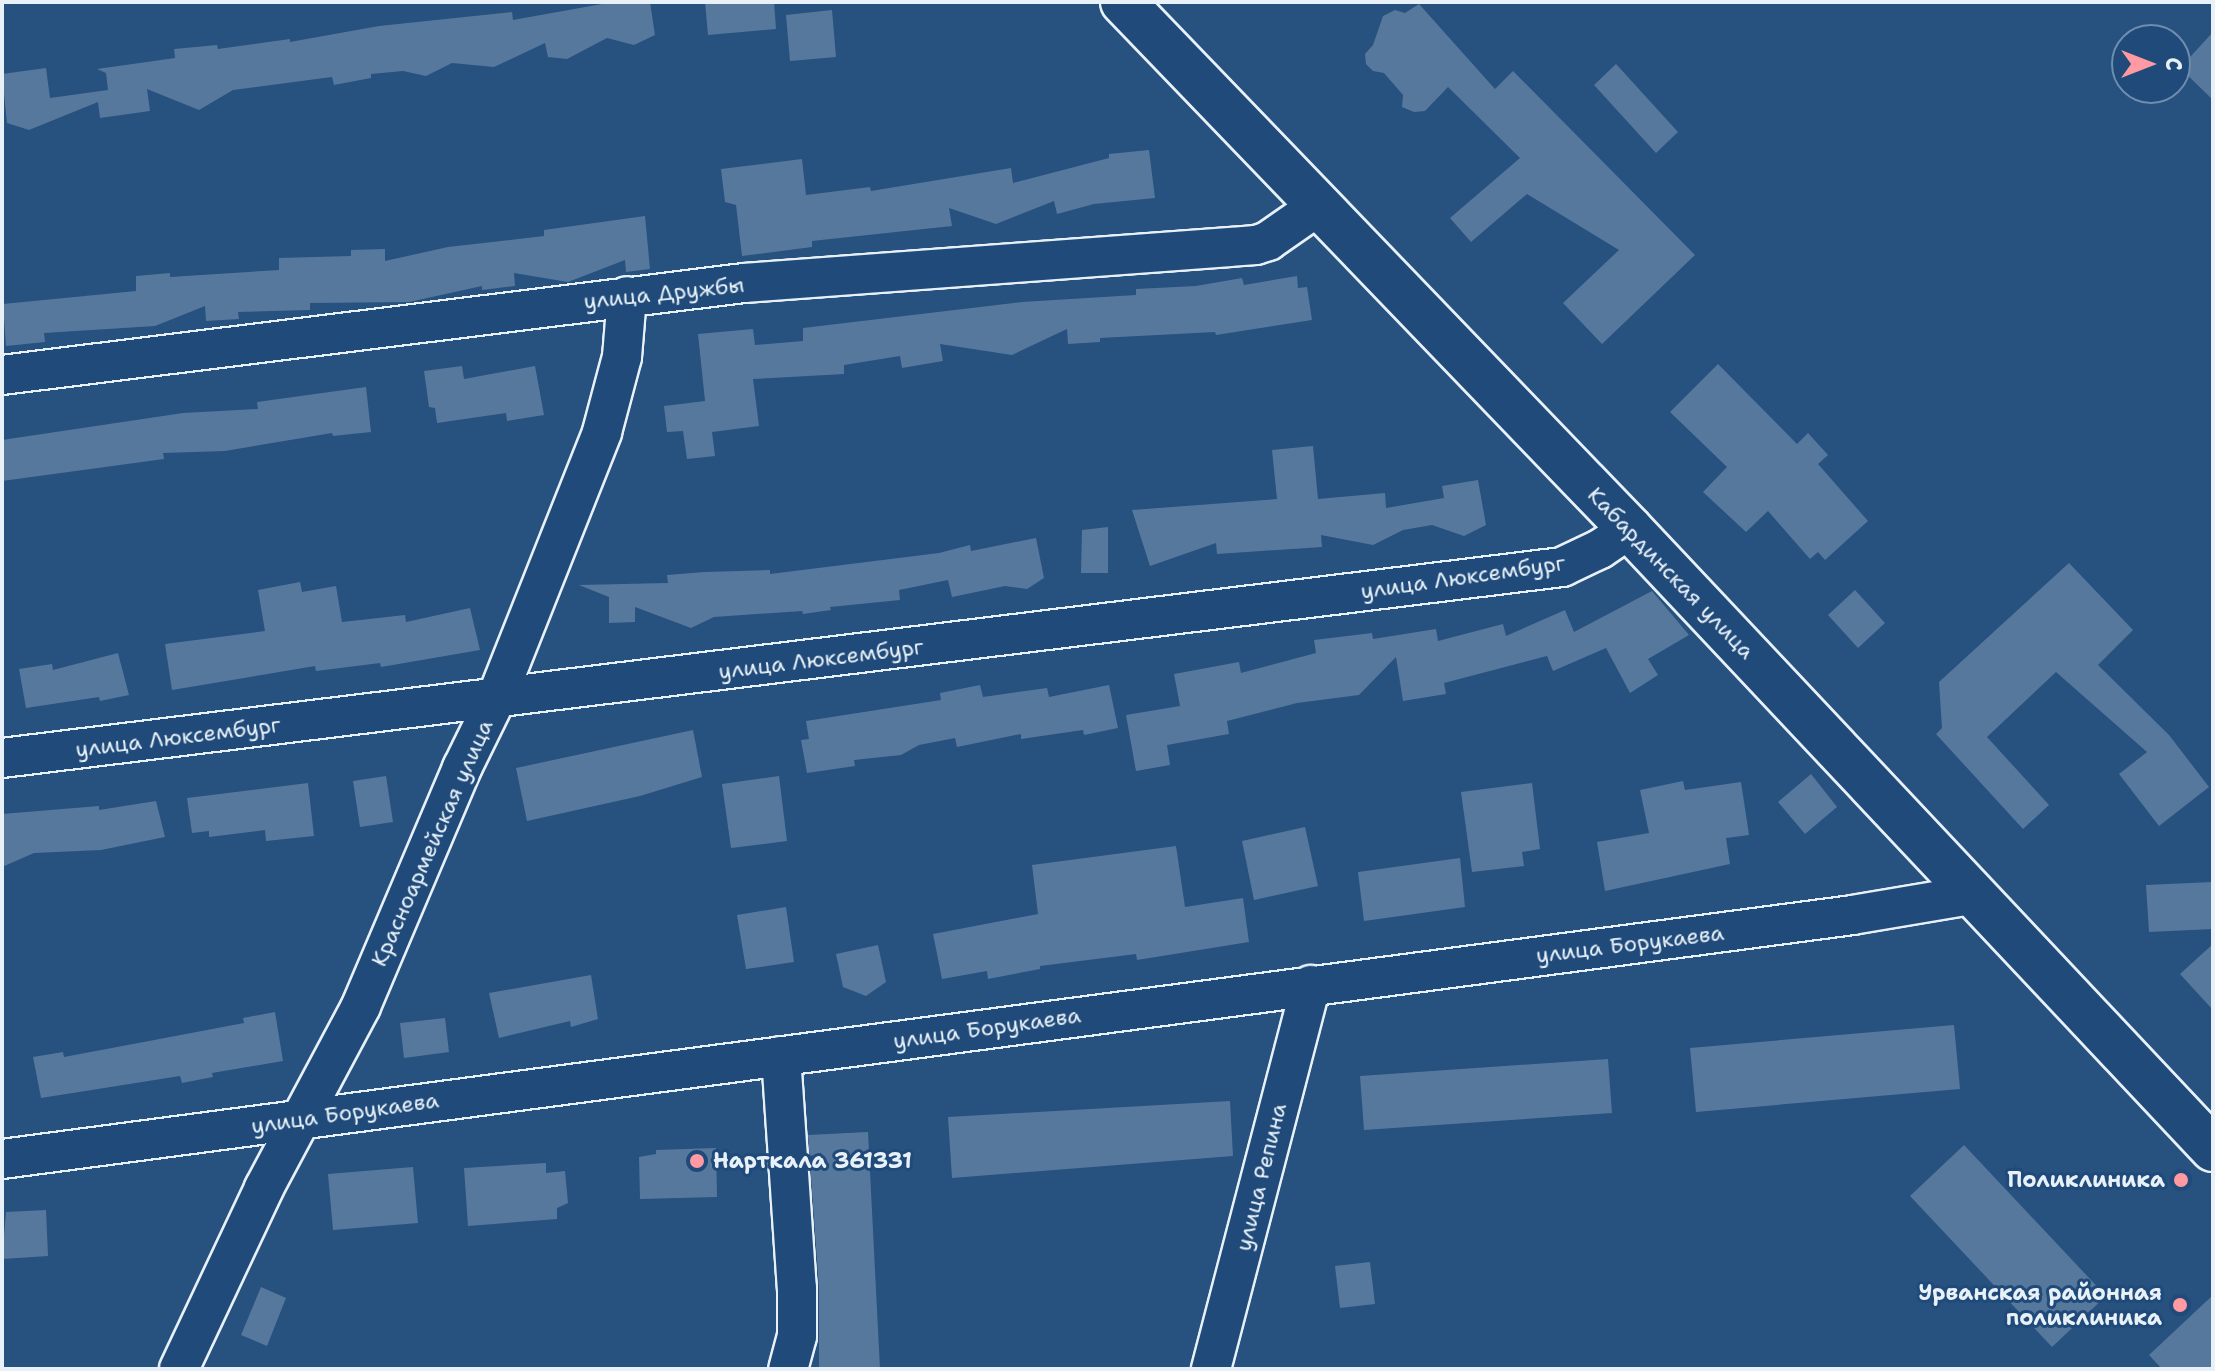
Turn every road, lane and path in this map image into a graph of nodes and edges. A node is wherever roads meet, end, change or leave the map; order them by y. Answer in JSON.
{"nodes":[{"id":1,"x":1123,"y":2,"type":"edge"},
{"id":2,"x":1317,"y":207,"type":"junction"},
{"id":3,"x":627,"y":296,"type":"junction"},
{"id":4,"x":2,"y":375,"type":"edge"},
{"id":5,"x":1630,"y":529,"type":"junction"},
{"id":6,"x":496,"y":699,"type":"junction"},
{"id":7,"x":2,"y":758,"type":"edge"},
{"id":8,"x":1972,"y":895,"type":"junction"},
{"id":9,"x":1311,"y":985,"type":"junction"},
{"id":10,"x":781,"y":1056,"type":"junction"},
{"id":11,"x":302,"y":1119,"type":"junction"},
{"id":12,"x":2213,"y":1149,"type":"edge"},
{"id":13,"x":2,"y":1159,"type":"edge"},
{"id":14,"x":179,"y":1369,"type":"edge"},
{"id":15,"x":788,"y":1369,"type":"edge"},
{"id":16,"x":1211,"y":1369,"type":"edge"}],
"edges":[{"from":1,"to":2,"type":"main road","name":"Кабардинская улица"},
{"from":2,"to":3,"type":"street","name":"улица Дружбы"},
{"from":2,"to":5,"type":"main road","name":"Кабардинская улица"},
{"from":3,"to":4,"type":"street","name":"улица Дружбы"},
{"from":3,"to":6,"type":"street","name":"Красноармейская улица"},
{"from":5,"to":6,"type":"street","name":"улица Люксембург"},
{"from":5,"to":8,"type":"main road","name":"Кабардинская улица"},
{"from":6,"to":7,"type":"street","name":"улица Люксембург"},
{"from":6,"to":11,"type":"street","name":"Красноармейская улица"},
{"from":8,"to":9,"type":"street","name":"улица Борукаева"},
{"from":8,"to":12,"type":"main road","name":"Кабардинская улица"},
{"from":9,"to":10,"type":"street","name":"улица Борукаева"},
{"from":9,"to":16,"type":"street","name":"улица Репина"},
{"from":10,"to":11,"type":"street","name":"улица Борукаева"},
{"from":10,"to":15,"type":"street"},
{"from":11,"to":13,"type":"street","name":"улица Борукаева"},
{"from":11,"to":14,"type":"street","name":"Красноармейская улица"}]}
